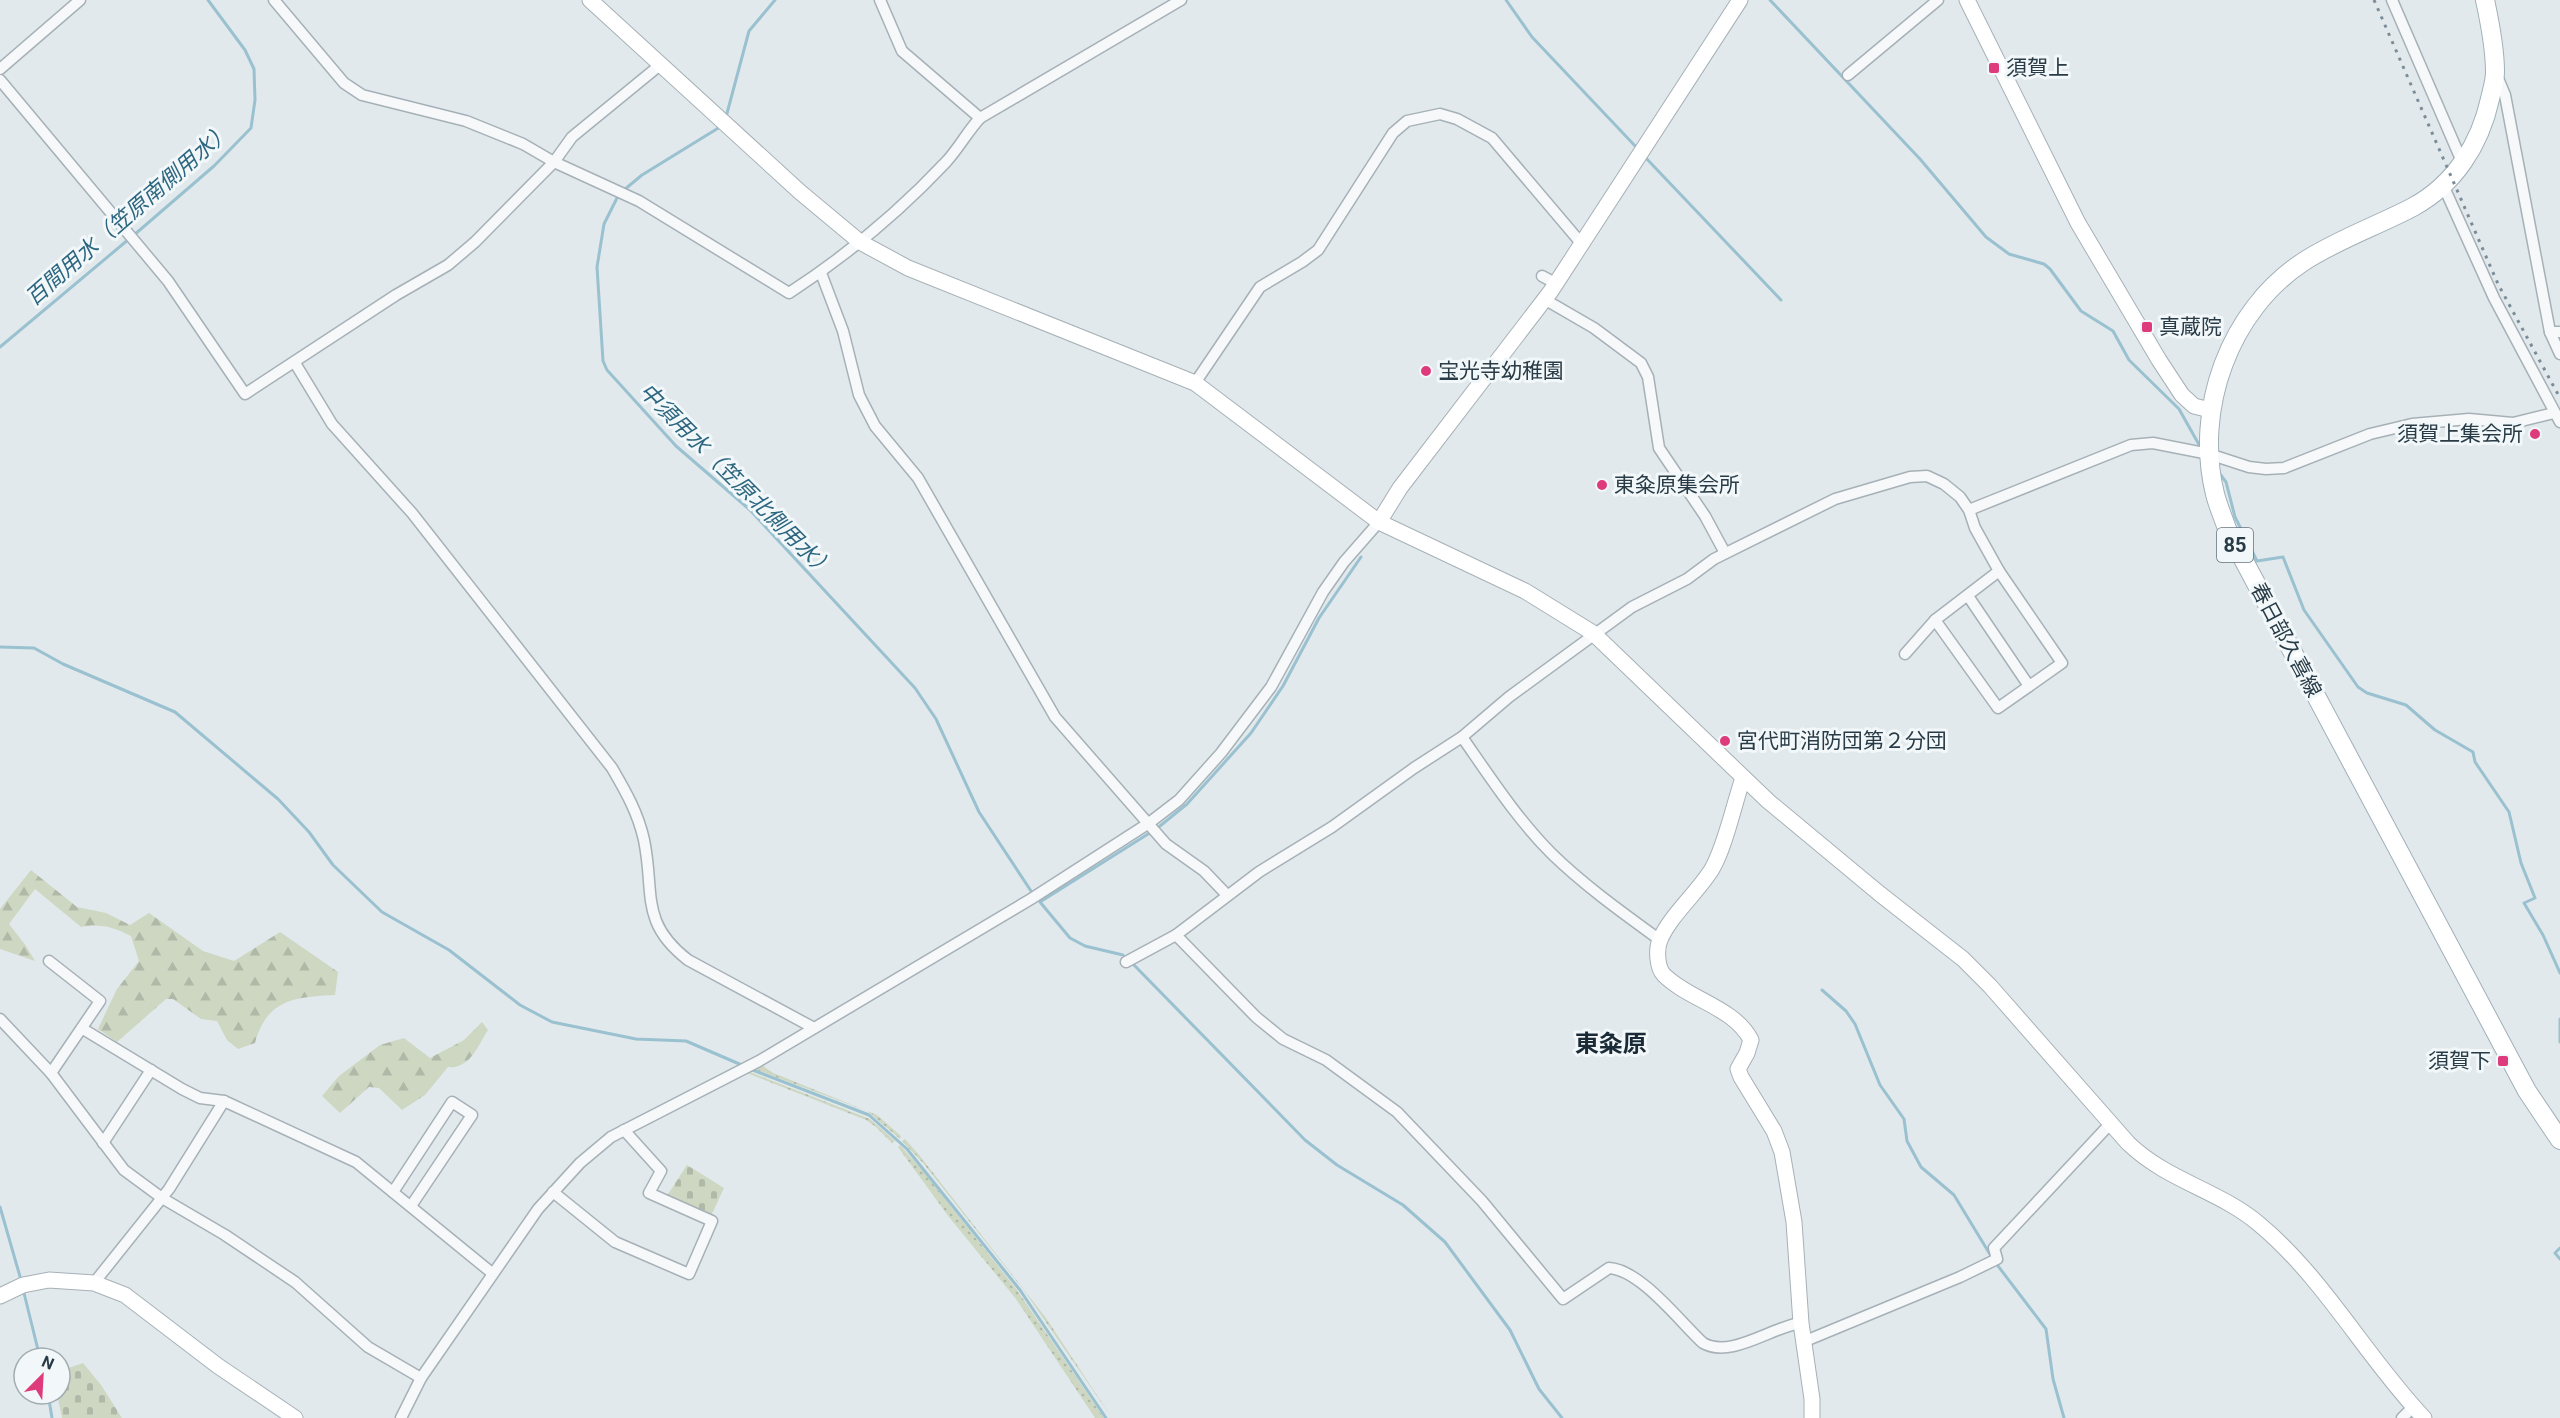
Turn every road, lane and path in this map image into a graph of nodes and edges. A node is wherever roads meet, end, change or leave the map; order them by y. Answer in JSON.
{"nodes":[{"id":1,"x":80,"y":0,"type":"edge"},
{"id":2,"x":274,"y":0,"type":"edge"},
{"id":3,"x":590,"y":0,"type":"edge"},
{"id":4,"x":880,"y":0,"type":"edge"},
{"id":5,"x":1181,"y":0,"type":"edge"},
{"id":6,"x":1740,"y":0,"type":"edge"},
{"id":7,"x":1938,"y":0,"type":"edge"},
{"id":8,"x":1967,"y":0,"type":"edge"},
{"id":9,"x":2392,"y":0,"type":"edge"},
{"id":10,"x":2485,"y":0,"type":"edge"},
{"id":11,"x":660,"y":65,"type":"junction"},
{"id":12,"x":0,"y":69,"type":"edge"},
{"id":13,"x":2495,"y":73,"type":"junction"},
{"id":14,"x":1848,"y":75,"type":"dead end"},
{"id":15,"x":0,"y":80,"type":"edge"},
{"id":16,"x":980,"y":118,"type":"junction"},
{"id":17,"x":554,"y":162,"type":"junction"},
{"id":18,"x":2463,"y":164,"type":"junction"},
{"id":19,"x":2443,"y":185,"type":"junction"},
{"id":20,"x":860,"y":242,"type":"junction"},
{"id":21,"x":1581,"y":243,"type":"junction"},
{"id":22,"x":820,"y":273,"type":"junction"},
{"id":23,"x":1544,"y":299,"type":"junction"},
{"id":24,"x":2555,"y":332,"type":"edge"},
{"id":25,"x":2560,"y":354,"type":"edge"},
{"id":26,"x":295,"y":363,"type":"junction"},
{"id":27,"x":1195,"y":383,"type":"junction"},
{"id":28,"x":2210,"y":410,"type":"junction"},
{"id":29,"x":2557,"y":418,"type":"edge"},
{"id":30,"x":2209,"y":454,"type":"junction"},
{"id":31,"x":1970,"y":510,"type":"junction"},
{"id":32,"x":1378,"y":522,"type":"junction"},
{"id":33,"x":1725,"y":553,"type":"junction"},
{"id":34,"x":1999,"y":571,"type":"junction"},
{"id":35,"x":1968,"y":596,"type":"junction"},
{"id":36,"x":1935,"y":620,"type":"junction"},
{"id":37,"x":1593,"y":633,"type":"junction"},
{"id":38,"x":1905,"y":654,"type":"dead end"},
{"id":39,"x":2029,"y":686,"type":"junction"},
{"id":40,"x":1462,"y":737,"type":"junction"},
{"id":41,"x":1743,"y":778,"type":"junction"},
{"id":42,"x":1149,"y":823,"type":"junction"},
{"id":43,"x":1227,"y":895,"type":"junction"},
{"id":44,"x":1176,"y":935,"type":"junction"},
{"id":45,"x":1660,"y":940,"type":"junction"},
{"id":46,"x":50,"y":962,"type":"dead end"},
{"id":47,"x":1126,"y":962,"type":"dead end"},
{"id":48,"x":0,"y":1019,"type":"edge"},
{"id":49,"x":814,"y":1028,"type":"junction"},
{"id":50,"x":83,"y":1029,"type":"junction"},
{"id":51,"x":151,"y":1070,"type":"junction"},
{"id":52,"x":51,"y":1073,"type":"junction"},
{"id":53,"x":224,"y":1101,"type":"junction"},
{"id":54,"x":2110,"y":1124,"type":"junction"},
{"id":55,"x":624,"y":1130,"type":"junction"},
{"id":56,"x":2560,"y":1140,"type":"edge"},
{"id":57,"x":103,"y":1143,"type":"junction"},
{"id":58,"x":393,"y":1192,"type":"junction"},
{"id":59,"x":553,"y":1192,"type":"junction"},
{"id":60,"x":162,"y":1198,"type":"junction"},
{"id":61,"x":411,"y":1206,"type":"junction"},
{"id":62,"x":492,"y":1273,"type":"junction"},
{"id":63,"x":94,"y":1283,"type":"junction"},
{"id":64,"x":0,"y":1296,"type":"edge"},
{"id":65,"x":1801,"y":1323,"type":"junction"},
{"id":66,"x":1803,"y":1342,"type":"junction"},
{"id":67,"x":421,"y":1378,"type":"junction"},
{"id":68,"x":2418,"y":1412,"type":"edge"},
{"id":69,"x":295,"y":1418,"type":"edge"},
{"id":70,"x":400,"y":1418,"type":"edge"},
{"id":71,"x":1812,"y":1418,"type":"edge"},
{"id":72,"x":2402,"y":1418,"type":"edge"}],
"edges":[{"from":1,"to":12,"type":"street"},
{"from":2,"to":17,"type":"street"},
{"from":3,"to":11,"type":"street"},
{"from":4,"to":16,"type":"street"},
{"from":5,"to":16,"type":"street"},
{"from":6,"to":21,"type":"street"},
{"from":7,"to":14,"type":"street"},
{"from":8,"to":28,"type":"street"},
{"from":9,"to":18,"type":"street"},
{"from":10,"to":13,"type":"main road","name":"春日部久喜線","number":"85"},
{"from":11,"to":17,"type":"street"},
{"from":11,"to":20,"type":"street"},
{"from":13,"to":18,"type":"main road","name":"春日部久喜線","number":"85"},
{"from":13,"to":24,"type":"street"},
{"from":15,"to":26,"type":"street"},
{"from":16,"to":20,"type":"street"},
{"from":17,"to":22,"type":"street"},
{"from":17,"to":26,"type":"street"},
{"from":18,"to":19,"type":"main road","name":"春日部久喜線","number":"85"},
{"from":19,"to":28,"type":"main road","name":"春日部久喜線","number":"85"},
{"from":19,"to":29,"type":"street"},
{"from":20,"to":22,"type":"street"},
{"from":20,"to":27,"type":"street"},
{"from":21,"to":23,"type":"street"},
{"from":21,"to":27,"type":"street"},
{"from":22,"to":42,"type":"street"},
{"from":23,"to":32,"type":"street"},
{"from":23,"to":33,"type":"street"},
{"from":24,"to":25,"type":"street"},
{"from":26,"to":49,"type":"street"},
{"from":27,"to":32,"type":"street"},
{"from":28,"to":30,"type":"main road","name":"春日部久喜線","number":"85"},
{"from":29,"to":30,"type":"street"},
{"from":30,"to":31,"type":"street"},
{"from":30,"to":56,"type":"main road","name":"春日部久喜線","number":"85"},
{"from":31,"to":33,"type":"street"},
{"from":31,"to":34,"type":"street"},
{"from":32,"to":37,"type":"street"},
{"from":32,"to":42,"type":"street"},
{"from":33,"to":37,"type":"street"},
{"from":34,"to":35,"type":"street"},
{"from":34,"to":39,"type":"street"},
{"from":35,"to":36,"type":"street"},
{"from":35,"to":39,"type":"street"},
{"from":36,"to":38,"type":"street"},
{"from":36,"to":39,"type":"street"},
{"from":37,"to":40,"type":"street"},
{"from":37,"to":41,"type":"street"},
{"from":40,"to":43,"type":"street"},
{"from":40,"to":45,"type":"street"},
{"from":41,"to":45,"type":"street"},
{"from":41,"to":54,"type":"street"},
{"from":42,"to":43,"type":"street"},
{"from":42,"to":49,"type":"street"},
{"from":43,"to":44,"type":"street"},
{"from":44,"to":47,"type":"street"},
{"from":44,"to":65,"type":"street"},
{"from":45,"to":65,"type":"street"},
{"from":46,"to":50,"type":"street"},
{"from":48,"to":52,"type":"street"},
{"from":49,"to":55,"type":"street"},
{"from":50,"to":51,"type":"street"},
{"from":50,"to":52,"type":"street"},
{"from":51,"to":53,"type":"street"},
{"from":51,"to":57,"type":"street"},
{"from":52,"to":57,"type":"street"},
{"from":53,"to":58,"type":"street"},
{"from":53,"to":60,"type":"street"},
{"from":54,"to":66,"type":"street"},
{"from":54,"to":68,"type":"street"},
{"from":55,"to":59,"type":"street"},
{"from":55,"to":59,"type":"street"},
{"from":57,"to":60,"type":"street"},
{"from":58,"to":61,"type":"street"},
{"from":58,"to":61,"type":"street"},
{"from":59,"to":62,"type":"street"},
{"from":60,"to":63,"type":"street"},
{"from":60,"to":67,"type":"street"},
{"from":61,"to":62,"type":"street"},
{"from":62,"to":67,"type":"street"},
{"from":63,"to":64,"type":"street"},
{"from":63,"to":69,"type":"street"},
{"from":65,"to":66,"type":"street"},
{"from":66,"to":71,"type":"street"},
{"from":67,"to":70,"type":"street"},
{"from":68,"to":72,"type":"street"}]}
